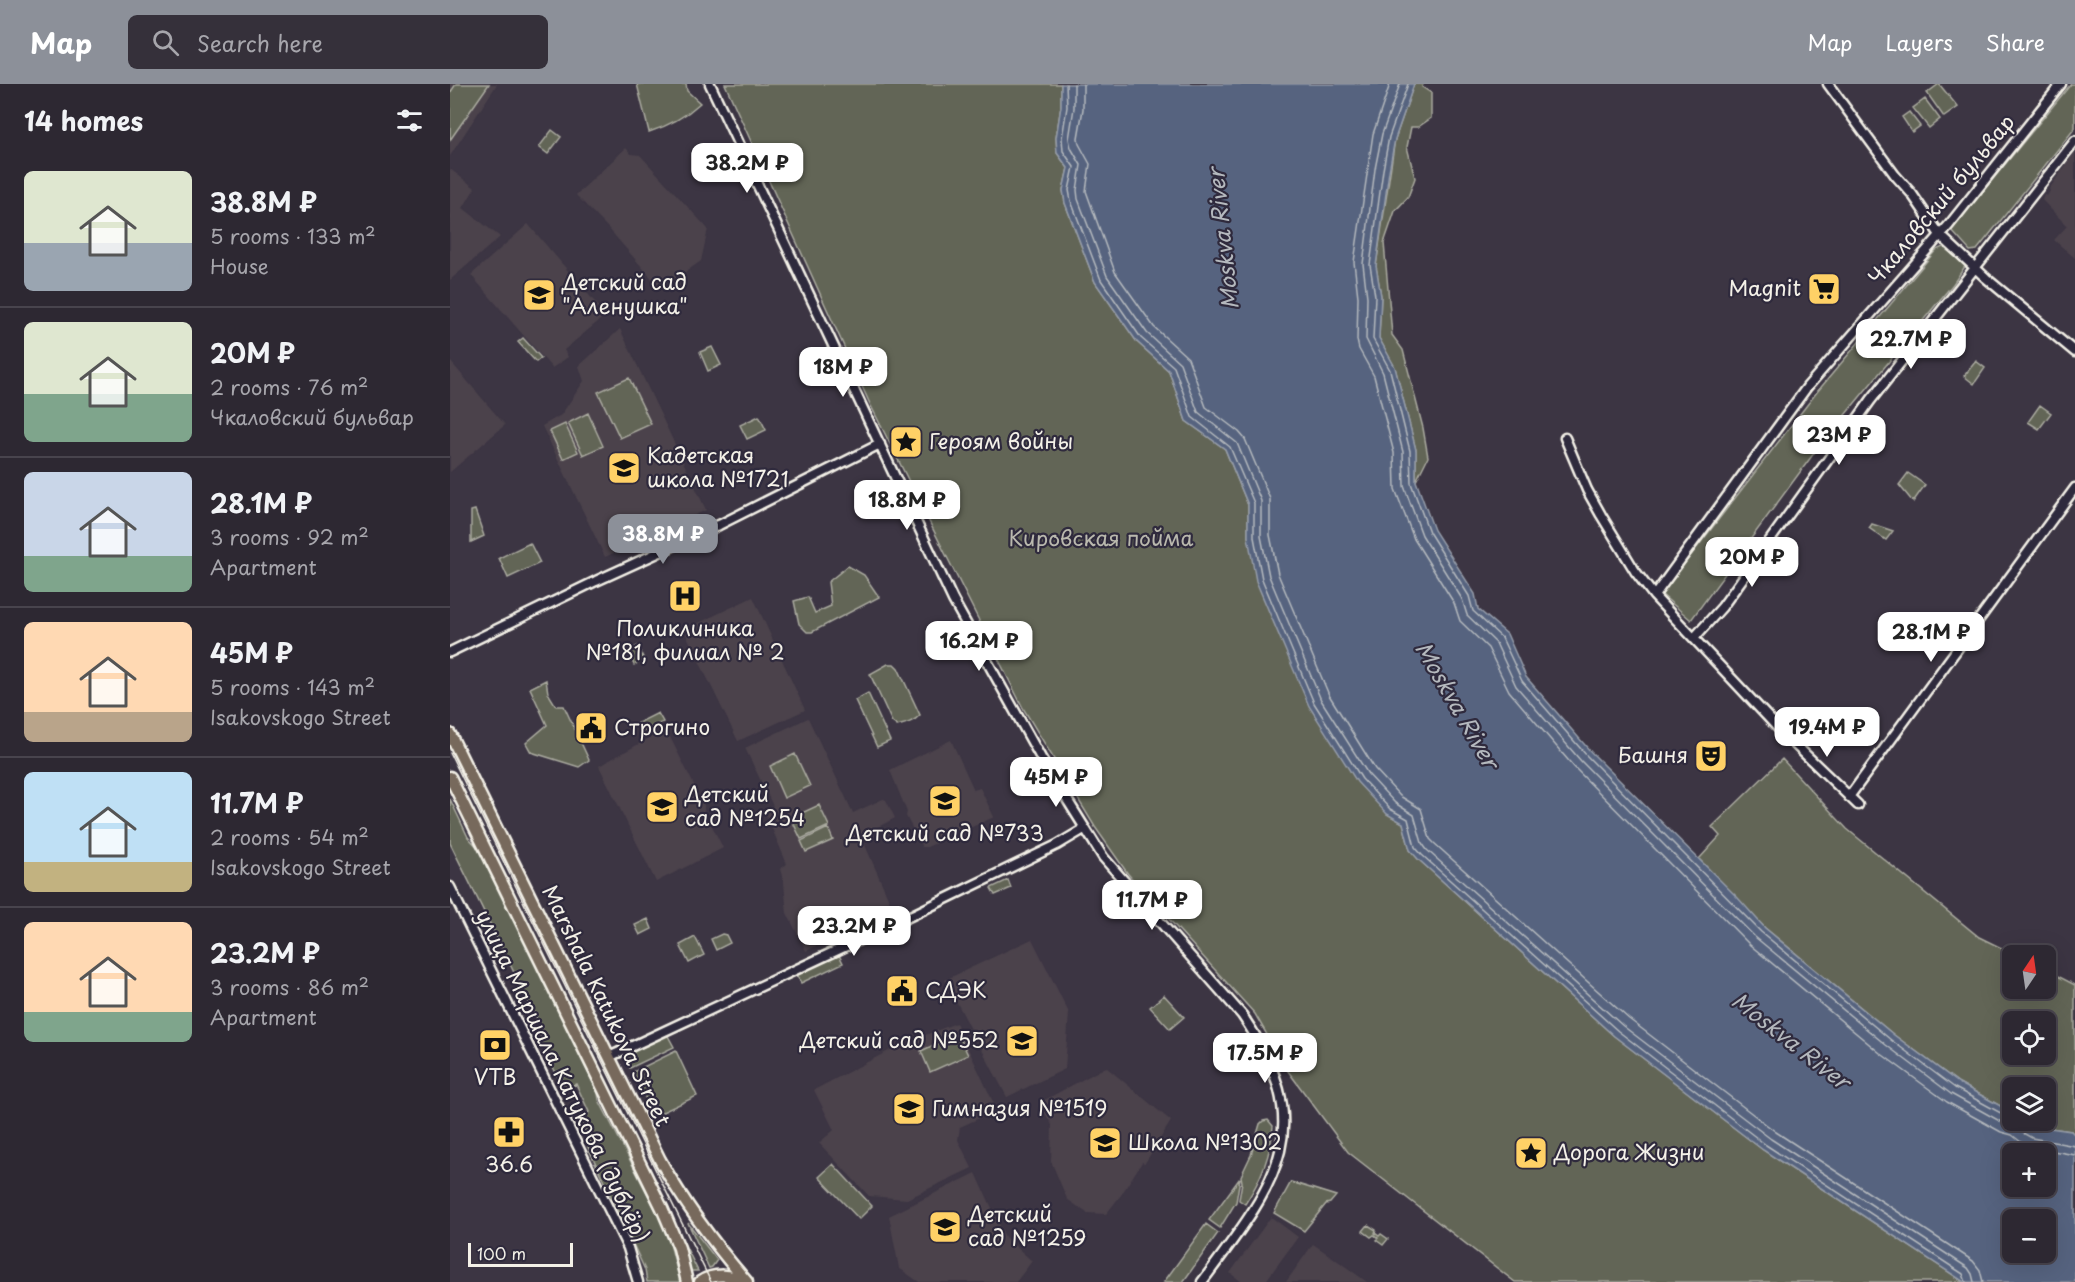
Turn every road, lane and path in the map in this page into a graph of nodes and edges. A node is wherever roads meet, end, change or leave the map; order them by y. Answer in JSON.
{"nodes":[{"id":1,"x":710,"y":84,"type":"edge"},
{"id":2,"x":1828,"y":84,"type":"edge"},
{"id":3,"x":2061,"y":84,"type":"edge"},
{"id":4,"x":2075,"y":141,"type":"edge"},
{"id":5,"x":1940,"y":235,"type":"junction"},
{"id":6,"x":1975,"y":268,"type":"junction"},
{"id":7,"x":2075,"y":352,"type":"edge"},
{"id":8,"x":1565,"y":438,"type":"dead end"},
{"id":9,"x":880,"y":444,"type":"junction"},
{"id":10,"x":2075,"y":488,"type":"edge"},
{"id":11,"x":1654,"y":596,"type":"junction"},
{"id":12,"x":1694,"y":638,"type":"junction"},
{"id":13,"x":450,"y":652,"type":"edge"},
{"id":14,"x":450,"y":734,"type":"edge"},
{"id":15,"x":450,"y":777,"type":"edge"},
{"id":16,"x":1849,"y":797,"type":"junction"},
{"id":17,"x":1858,"y":805,"type":"dead end"},
{"id":18,"x":1084,"y":829,"type":"junction"},
{"id":19,"x":450,"y":887,"type":"edge"},
{"id":20,"x":609,"y":1057,"type":"junction"},
{"id":21,"x":638,"y":1282,"type":"edge"},
{"id":22,"x":687,"y":1282,"type":"edge"},
{"id":23,"x":700,"y":1282,"type":"edge"},
{"id":24,"x":746,"y":1282,"type":"edge"},
{"id":25,"x":1202,"y":1282,"type":"edge"}],
"edges":[{"from":1,"to":9,"type":"street"},
{"from":2,"to":5,"type":"street"},
{"from":3,"to":5,"type":"street","name":"Чкаловский бульвар"},
{"from":4,"to":6,"type":"street"},
{"from":5,"to":6,"type":"street"},
{"from":5,"to":11,"type":"street","name":"Чкаловский бульвар"},
{"from":6,"to":7,"type":"street"},
{"from":6,"to":12,"type":"street"},
{"from":8,"to":11,"type":"street"},
{"from":9,"to":13,"type":"street"},
{"from":9,"to":18,"type":"street"},
{"from":10,"to":16,"type":"street"},
{"from":11,"to":12,"type":"street"},
{"from":12,"to":16,"type":"street"},
{"from":14,"to":20,"type":"main road","name":"Marshala Katukova Street"},
{"from":15,"to":22,"type":"main road","name":"Marshala Katukova Street"},
{"from":16,"to":17,"type":"street"},
{"from":18,"to":20,"type":"street"},
{"from":18,"to":25,"type":"street"},
{"from":19,"to":21,"type":"street","name":"улица Маршала Катукова (дублёр)"},
{"from":20,"to":24,"type":"main road","name":"Marshala Katukova Street"},
{"from":23,"to":24,"type":"main road"}]}
